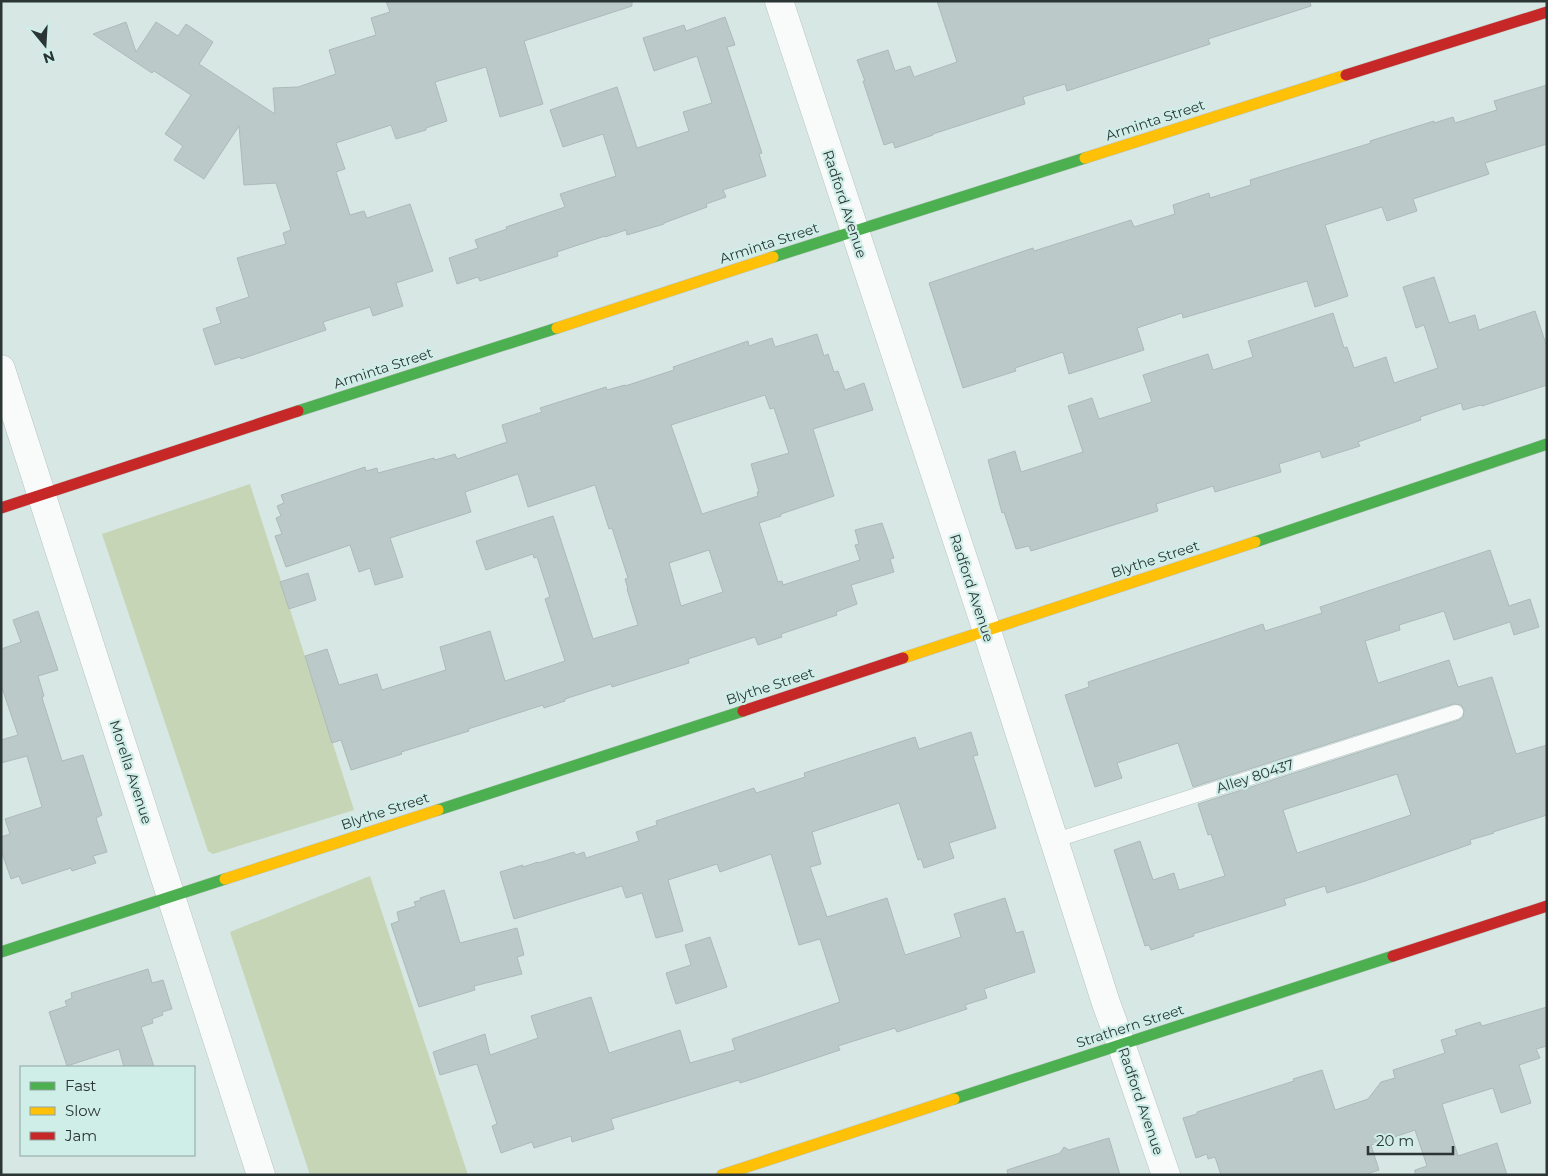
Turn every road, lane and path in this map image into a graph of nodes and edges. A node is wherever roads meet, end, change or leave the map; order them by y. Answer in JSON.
{"nodes":[{"id":1,"x":778,"y":1,"type":"edge"},
{"id":2,"x":1547,"y":12,"type":"edge"},
{"id":3,"x":854,"y":231,"type":"junction"},
{"id":4,"x":1,"y":369,"type":"edge"},
{"id":5,"x":1547,"y":444,"type":"edge"},
{"id":6,"x":41,"y":495,"type":"junction"},
{"id":7,"x":1,"y":508,"type":"edge"},
{"id":8,"x":987,"y":631,"type":"junction"},
{"id":9,"x":1456,"y":712,"type":"dead end"},
{"id":10,"x":1053,"y":841,"type":"junction"},
{"id":11,"x":172,"y":896,"type":"junction"},
{"id":12,"x":1547,"y":906,"type":"edge"},
{"id":13,"x":1,"y":952,"type":"edge"},
{"id":14,"x":1122,"y":1044,"type":"junction"},
{"id":15,"x":261,"y":1175,"type":"edge"},
{"id":16,"x":722,"y":1175,"type":"edge"},
{"id":17,"x":1166,"y":1175,"type":"edge"}],
"edges":[{"from":1,"to":3,"type":"street","name":"Radford Avenue"},
{"from":2,"to":3,"type":"street","name":"Arminta Street"},
{"from":3,"to":6,"type":"street","name":"Arminta Street"},
{"from":3,"to":8,"type":"street","name":"Radford Avenue"},
{"from":4,"to":6,"type":"street","name":"Morella Avenue"},
{"from":5,"to":8,"type":"street","name":"Blythe Street"},
{"from":6,"to":7,"type":"street","name":"Arminta Street"},
{"from":6,"to":11,"type":"street","name":"Morella Avenue"},
{"from":8,"to":10,"type":"street","name":"Radford Avenue"},
{"from":8,"to":11,"type":"street","name":"Blythe Street"},
{"from":9,"to":10,"type":"lane","name":"Alley 80437"},
{"from":10,"to":14,"type":"street","name":"Radford Avenue"},
{"from":11,"to":13,"type":"street","name":"Blythe Street"},
{"from":11,"to":15,"type":"street","name":"Morella Avenue"},
{"from":12,"to":14,"type":"street","name":"Strathern Street"},
{"from":14,"to":16,"type":"street","name":"Strathern Street"},
{"from":14,"to":17,"type":"street","name":"Radford Avenue"}]}
